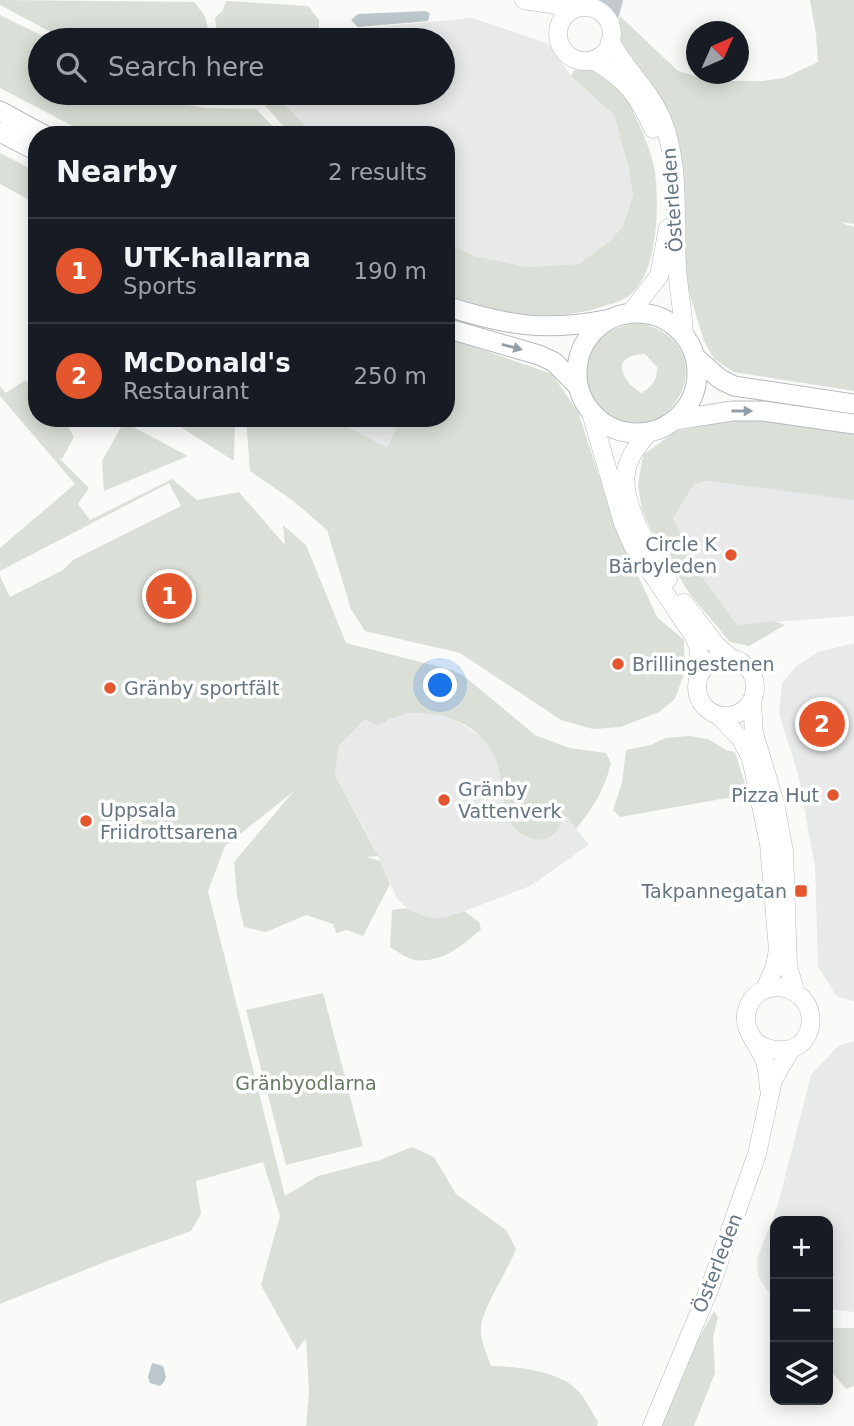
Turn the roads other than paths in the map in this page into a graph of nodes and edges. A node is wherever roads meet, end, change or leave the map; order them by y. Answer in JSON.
{"nodes":[{"id":1,"x":615,"y":0,"type":"edge"},
{"id":2,"x":529,"y":1,"type":"edge"},
{"id":3,"x":591,"y":5,"type":"edge"},
{"id":4,"x":609,"y":22,"type":"junction"},
{"id":5,"x":558,"y":28,"type":"junction"},
{"id":6,"x":610,"y":41,"type":"junction"},
{"id":7,"x":593,"y":60,"type":"junction"},
{"id":8,"x":0,"y":111,"type":"edge"},
{"id":9,"x":28,"y":126,"type":"edge"},
{"id":10,"x":0,"y":132,"type":"edge"},
{"id":11,"x":28,"y":146,"type":"edge"},
{"id":12,"x":455,"y":308,"type":"edge"},
{"id":13,"x":631,"y":312,"type":"junction"},
{"id":14,"x":606,"y":320,"type":"junction"},
{"id":15,"x":455,"y":331,"type":"edge"},
{"id":16,"x":684,"y":334,"type":"junction"},
{"id":17,"x":696,"y":358,"type":"junction"},
{"id":18,"x":577,"y":385,"type":"junction"},
{"id":19,"x":854,"y":404,"type":"edge"},
{"id":20,"x":591,"y":413,"type":"junction"},
{"id":21,"x":675,"y":420,"type":"junction"},
{"id":22,"x":854,"y":424,"type":"edge"},
{"id":23,"x":649,"y":432,"type":"junction"},
{"id":24,"x":732,"y":658,"type":"junction"},
{"id":25,"x":701,"y":672,"type":"junction"},
{"id":26,"x":751,"y":702,"type":"junction"},
{"id":27,"x":718,"y":715,"type":"junction"},
{"id":28,"x":765,"y":989,"type":"junction"},
{"id":29,"x":795,"y":991,"type":"junction"},
{"id":30,"x":754,"y":1041,"type":"junction"},
{"id":31,"x":791,"y":1049,"type":"junction"},
{"id":32,"x":769,"y":1095,"type":"junction"},
{"id":33,"x":652,"y":1426,"type":"edge"}],
"edges":[{"from":1,"to":4,"type":"street"},
{"from":2,"to":3,"type":"main road"},
{"from":2,"to":5,"type":"main road"},
{"from":3,"to":4,"type":"main road"},
{"from":3,"to":5,"type":"main road"},
{"from":4,"to":6,"type":"main road"},
{"from":5,"to":7,"type":"main road"},
{"from":6,"to":7,"type":"main road"},
{"from":6,"to":16,"type":"main road","name":"Österleden"},
{"from":7,"to":13,"type":"main road","name":"Österleden"},
{"from":8,"to":9,"type":"main road"},
{"from":10,"to":11,"type":"main road"},
{"from":12,"to":14,"type":"main road"},
{"from":13,"to":14,"type":"main road"},
{"from":13,"to":16,"type":"main road"},
{"from":14,"to":18,"type":"main road"},
{"from":15,"to":18,"type":"main road","one_way":true},
{"from":16,"to":17,"type":"main road"},
{"from":17,"to":19,"type":"main road"},
{"from":17,"to":21,"type":"main road"},
{"from":18,"to":20,"type":"main road"},
{"from":20,"to":23,"type":"main road"},
{"from":20,"to":25,"type":"main road"},
{"from":21,"to":22,"type":"main road","one_way":true},
{"from":21,"to":23,"type":"main road"},
{"from":23,"to":24,"type":"main road"},
{"from":24,"to":25,"type":"main road"},
{"from":24,"to":26,"type":"main road"},
{"from":25,"to":27,"type":"main road"},
{"from":26,"to":27,"type":"main road"},
{"from":26,"to":29,"type":"main road"},
{"from":27,"to":28,"type":"main road"},
{"from":28,"to":29,"type":"main road"},
{"from":28,"to":30,"type":"main road"},
{"from":29,"to":31,"type":"main road"},
{"from":30,"to":31,"type":"main road"},
{"from":30,"to":32,"type":"main road","name":"Österleden"},
{"from":31,"to":32,"type":"main road","name":"Österleden"},
{"from":32,"to":33,"type":"main road","name":"Österleden"}]}
